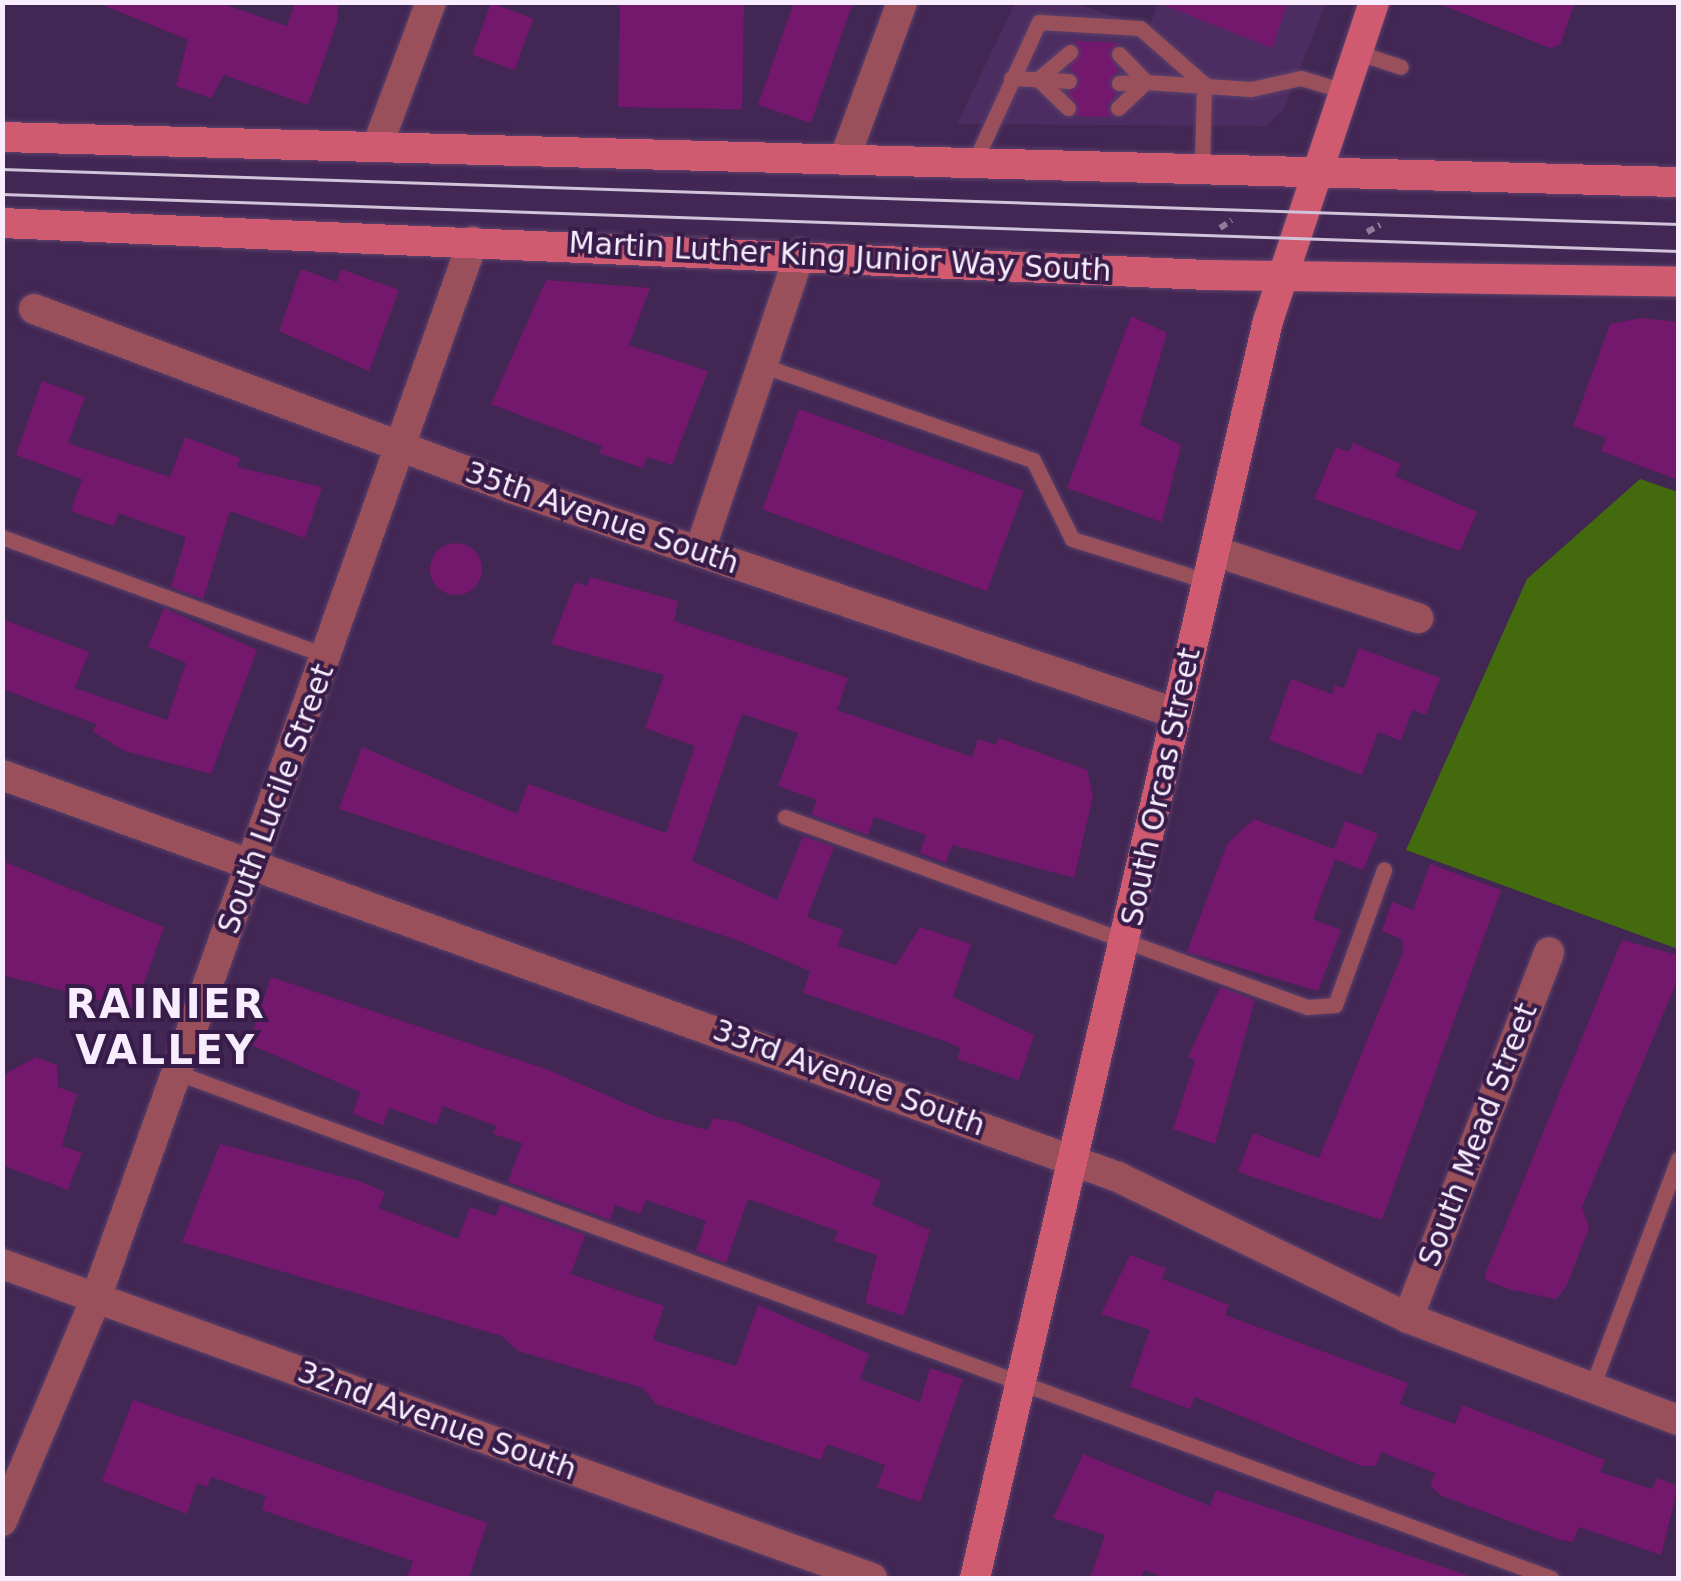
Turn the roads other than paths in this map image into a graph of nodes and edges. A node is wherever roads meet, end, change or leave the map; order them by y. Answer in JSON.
{"nodes":[{"id":1,"x":431,"y":2,"type":"edge"},
{"id":2,"x":902,"y":2,"type":"edge"},
{"id":3,"x":1374,"y":2,"type":"edge"},
{"id":4,"x":1070,"y":52,"type":"dead end"},
{"id":5,"x":1356,"y":52,"type":"junction"},
{"id":6,"x":1119,"y":54,"type":"dead end"},
{"id":7,"x":1401,"y":67,"type":"dead end"},
{"id":8,"x":1011,"y":78,"type":"junction"},
{"id":9,"x":1038,"y":79,"type":"junction"},
{"id":10,"x":1069,"y":81,"type":"dead end"},
{"id":11,"x":1118,"y":82,"type":"dead end"},
{"id":12,"x":1146,"y":82,"type":"junction"},
{"id":13,"x":1204,"y":84,"type":"junction"},
{"id":14,"x":1341,"y":90,"type":"junction"},
{"id":15,"x":1068,"y":108,"type":"dead end"},
{"id":16,"x":1118,"y":108,"type":"dead end"},
{"id":17,"x":2,"y":137,"type":"edge"},
{"id":18,"x":377,"y":147,"type":"junction"},
{"id":19,"x":844,"y":160,"type":"junction"},
{"id":20,"x":974,"y":163,"type":"junction"},
{"id":21,"x":1202,"y":166,"type":"junction"},
{"id":22,"x":1312,"y":174,"type":"junction"},
{"id":23,"x":1678,"y":182,"type":"edge"},
{"id":24,"x":2,"y":224,"type":"edge"},
{"id":25,"x":473,"y":242,"type":"junction"},
{"id":26,"x":800,"y":254,"type":"junction"},
{"id":27,"x":1280,"y":276,"type":"junction"},
{"id":28,"x":1678,"y":282,"type":"edge"},
{"id":29,"x":34,"y":309,"type":"dead end"},
{"id":30,"x":764,"y":366,"type":"junction"},
{"id":31,"x":404,"y":449,"type":"junction"},
{"id":32,"x":2,"y":537,"type":"edge"},
{"id":33,"x":700,"y":550,"type":"junction"},
{"id":34,"x":1210,"y":566,"type":"junction"},
{"id":35,"x":1418,"y":618,"type":"dead end"},
{"id":36,"x":328,"y":656,"type":"junction"},
{"id":37,"x":1175,"y":713,"type":"junction"},
{"id":38,"x":2,"y":776,"type":"edge"},
{"id":39,"x":785,"y":817,"type":"dead end"},
{"id":40,"x":253,"y":862,"type":"junction"},
{"id":41,"x":1384,"y":870,"type":"dead end"},
{"id":42,"x":1128,"y":940,"type":"junction"},
{"id":43,"x":1549,"y":952,"type":"dead end"},
{"id":44,"x":178,"y":1074,"type":"junction"},
{"id":45,"x":1678,"y":1158,"type":"edge"},
{"id":46,"x":1076,"y":1160,"type":"junction"},
{"id":47,"x":2,"y":1264,"type":"edge"},
{"id":48,"x":96,"y":1298,"type":"junction"},
{"id":49,"x":1408,"y":1318,"type":"junction"},
{"id":50,"x":1024,"y":1381,"type":"junction"},
{"id":51,"x":1592,"y":1388,"type":"junction"},
{"id":52,"x":1678,"y":1420,"type":"edge"},
{"id":53,"x":5,"y":1507,"type":"edge"},
{"id":54,"x":872,"y":1578,"type":"edge"},
{"id":55,"x":975,"y":1578,"type":"edge"},
{"id":56,"x":1551,"y":1578,"type":"edge"}],
"edges":[{"from":1,"to":18,"type":"street"},
{"from":2,"to":19,"type":"street"},
{"from":3,"to":5,"type":"main road","name":"South Orcas Street"},
{"from":4,"to":9,"type":"lane"},
{"from":5,"to":7,"type":"lane"},
{"from":5,"to":14,"type":"main road","name":"South Orcas Street"},
{"from":6,"to":12,"type":"lane"},
{"from":8,"to":9,"type":"lane"},
{"from":8,"to":13,"type":"lane"},
{"from":8,"to":20,"type":"lane"},
{"from":9,"to":10,"type":"lane"},
{"from":9,"to":15,"type":"lane"},
{"from":11,"to":12,"type":"lane"},
{"from":12,"to":13,"type":"lane"},
{"from":12,"to":16,"type":"lane"},
{"from":13,"to":14,"type":"lane"},
{"from":13,"to":21,"type":"lane"},
{"from":14,"to":22,"type":"main road","name":"South Orcas Street"},
{"from":17,"to":18,"type":"main road"},
{"from":18,"to":19,"type":"main road"},
{"from":19,"to":20,"type":"main road"},
{"from":20,"to":21,"type":"main road"},
{"from":21,"to":22,"type":"main road"},
{"from":22,"to":23,"type":"main road"},
{"from":22,"to":27,"type":"main road","name":"South Orcas Street"},
{"from":24,"to":25,"type":"main road","name":"Martin Luther King Junior Way South"},
{"from":25,"to":26,"type":"main road","name":"Martin Luther King Junior Way South"},
{"from":25,"to":31,"type":"street","name":"South Lucile Street"},
{"from":26,"to":27,"type":"main road","name":"Martin Luther King Junior Way South"},
{"from":26,"to":30,"type":"street"},
{"from":27,"to":28,"type":"main road","name":"Martin Luther King Junior Way South"},
{"from":27,"to":34,"type":"main road","name":"South Orcas Street"},
{"from":29,"to":31,"type":"street","name":"35th Avenue South"},
{"from":30,"to":33,"type":"street"},
{"from":30,"to":34,"type":"lane"},
{"from":31,"to":33,"type":"street","name":"35th Avenue South"},
{"from":31,"to":36,"type":"street","name":"South Lucile Street"},
{"from":32,"to":36,"type":"lane"},
{"from":33,"to":37,"type":"street","name":"35th Avenue South"},
{"from":34,"to":35,"type":"street"},
{"from":34,"to":37,"type":"main road","name":"South Orcas Street"},
{"from":36,"to":40,"type":"street","name":"South Lucile Street"},
{"from":37,"to":42,"type":"main road","name":"South Orcas Street"},
{"from":38,"to":40,"type":"street","name":"33rd Avenue South"},
{"from":39,"to":42,"type":"lane"},
{"from":40,"to":44,"type":"street","name":"South Lucile Street"},
{"from":40,"to":46,"type":"street","name":"33rd Avenue South"},
{"from":41,"to":42,"type":"lane"},
{"from":42,"to":46,"type":"main road","name":"South Orcas Street"},
{"from":43,"to":49,"type":"street","name":"South Mead Street"},
{"from":44,"to":48,"type":"street","name":"South Lucile Street"},
{"from":44,"to":50,"type":"lane"},
{"from":45,"to":51,"type":"lane"},
{"from":46,"to":49,"type":"street","name":"33rd Avenue South"},
{"from":46,"to":50,"type":"main road","name":"South Orcas Street"},
{"from":47,"to":48,"type":"street","name":"32nd Avenue South"},
{"from":48,"to":53,"type":"street","name":"South Lucile Street"},
{"from":48,"to":54,"type":"street","name":"32nd Avenue South"},
{"from":49,"to":51,"type":"street","name":"33rd Avenue South"},
{"from":50,"to":55,"type":"main road","name":"South Orcas Street"},
{"from":50,"to":56,"type":"lane"},
{"from":51,"to":52,"type":"street","name":"33rd Avenue South"}]}
